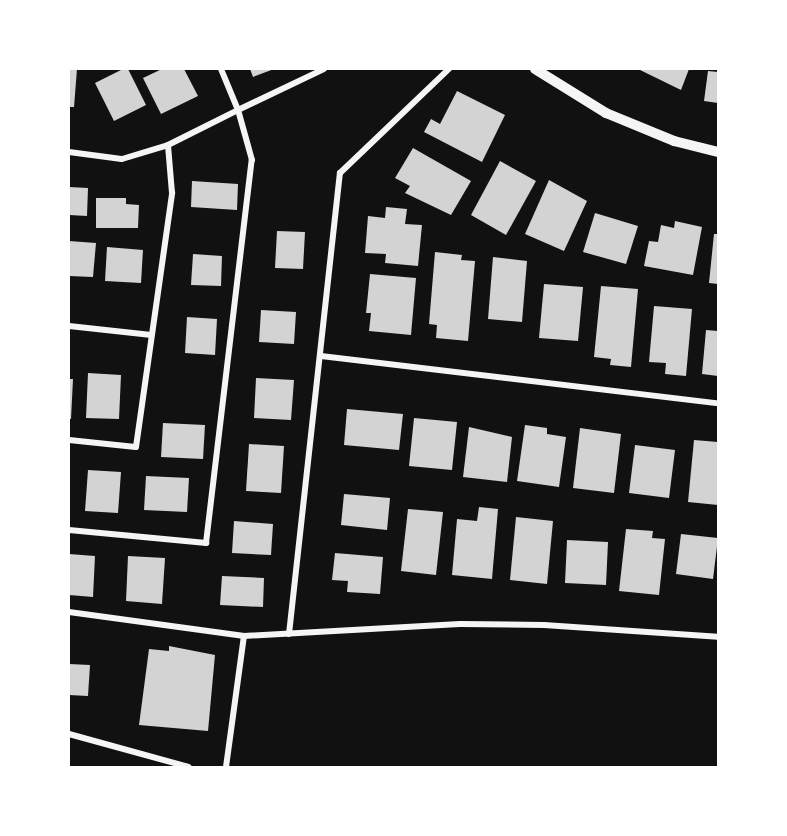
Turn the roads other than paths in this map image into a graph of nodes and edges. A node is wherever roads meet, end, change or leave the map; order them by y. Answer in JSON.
{"nodes":[{"id":1,"x":221,"y":69,"type":"edge"},
{"id":2,"x":324,"y":69,"type":"edge"},
{"id":3,"x":449,"y":69,"type":"edge"},
{"id":4,"x":535,"y":69,"type":"edge"},
{"id":5,"x":238,"y":110,"type":"junction"},
{"id":6,"x":168,"y":146,"type":"junction"},
{"id":7,"x":69,"y":152,"type":"edge"},
{"id":8,"x":718,"y":152,"type":"edge"},
{"id":9,"x":69,"y":326,"type":"edge"},
{"id":10,"x":152,"y":335,"type":"junction"},
{"id":11,"x":321,"y":356,"type":"junction"},
{"id":12,"x":718,"y":403,"type":"edge"},
{"id":13,"x":69,"y":440,"type":"edge"},
{"id":14,"x":69,"y":530,"type":"edge"},
{"id":15,"x":69,"y":612,"type":"edge"},
{"id":16,"x":289,"y":634,"type":"junction"},
{"id":17,"x":244,"y":636,"type":"junction"},
{"id":18,"x":718,"y":637,"type":"edge"},
{"id":19,"x":69,"y":734,"type":"edge"},
{"id":20,"x":189,"y":767,"type":"edge"},
{"id":21,"x":226,"y":767,"type":"edge"}],
"edges":[{"from":1,"to":5,"type":"street"},
{"from":2,"to":5,"type":"street"},
{"from":3,"to":11,"type":"street"},
{"from":4,"to":8,"type":"street"},
{"from":5,"to":6,"type":"street"},
{"from":5,"to":14,"type":"street"},
{"from":6,"to":7,"type":"street"},
{"from":6,"to":10,"type":"street"},
{"from":9,"to":10,"type":"street"},
{"from":10,"to":13,"type":"street"},
{"from":11,"to":12,"type":"street"},
{"from":11,"to":16,"type":"street"},
{"from":15,"to":17,"type":"street"},
{"from":16,"to":17,"type":"street"},
{"from":16,"to":18,"type":"street"},
{"from":17,"to":21,"type":"street"},
{"from":19,"to":20,"type":"street"}]}
